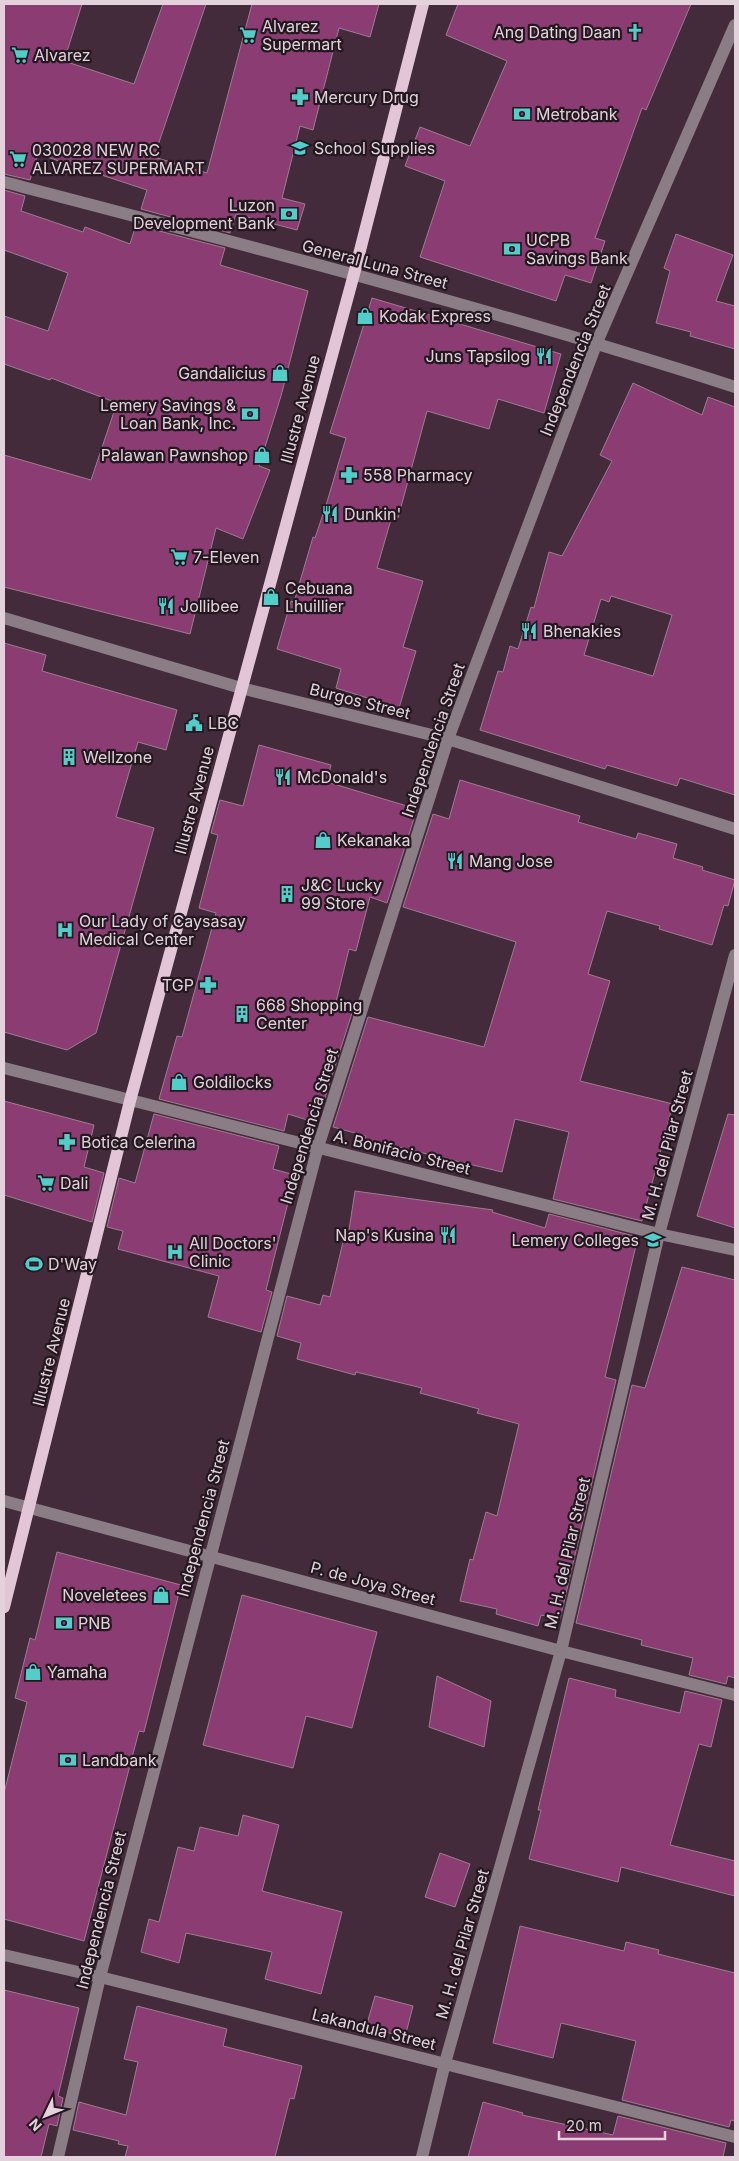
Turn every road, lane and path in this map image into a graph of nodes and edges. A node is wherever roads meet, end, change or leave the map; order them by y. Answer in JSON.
{"nodes":[{"id":1,"x":423,"y":4,"type":"edge"},
{"id":2,"x":735,"y":25,"type":"edge"},
{"id":3,"x":4,"y":182,"type":"edge"},
{"id":4,"x":354,"y":274,"type":"junction"},
{"id":5,"x":597,"y":342,"type":"junction"},
{"id":6,"x":735,"y":387,"type":"edge"},
{"id":7,"x":4,"y":618,"type":"edge"},
{"id":8,"x":241,"y":688,"type":"junction"},
{"id":9,"x":448,"y":739,"type":"junction"},
{"id":10,"x":735,"y":829,"type":"edge"},
{"id":11,"x":735,"y":955,"type":"edge"},
{"id":12,"x":4,"y":1068,"type":"edge"},
{"id":13,"x":130,"y":1101,"type":"junction"},
{"id":14,"x":318,"y":1147,"type":"junction"},
{"id":15,"x":659,"y":1234,"type":"junction"},
{"id":16,"x":735,"y":1250,"type":"edge"},
{"id":17,"x":4,"y":1501,"type":"edge"},
{"id":18,"x":29,"y":1507,"type":"junction"},
{"id":19,"x":210,"y":1556,"type":"junction"},
{"id":20,"x":4,"y":1607,"type":"edge"},
{"id":21,"x":561,"y":1651,"type":"junction"},
{"id":22,"x":735,"y":1695,"type":"edge"},
{"id":23,"x":4,"y":1955,"type":"edge"},
{"id":24,"x":100,"y":1977,"type":"junction"},
{"id":25,"x":445,"y":2063,"type":"junction"},
{"id":26,"x":735,"y":2137,"type":"edge"},
{"id":27,"x":58,"y":2157,"type":"edge"},
{"id":28,"x":422,"y":2157,"type":"edge"}],
"edges":[{"from":1,"to":4,"type":"main road","name":"Illustre Avenue"},
{"from":2,"to":5,"type":"street","name":"Independencia Street"},
{"from":3,"to":4,"type":"street","name":"General Luna Street"},
{"from":4,"to":5,"type":"street","name":"General Luna Street"},
{"from":4,"to":8,"type":"main road","name":"Illustre Avenue"},
{"from":5,"to":6,"type":"street","name":"General Luna Street"},
{"from":5,"to":9,"type":"street","name":"Independencia Street"},
{"from":7,"to":8,"type":"street","name":"Burgos Street"},
{"from":8,"to":9,"type":"street","name":"Burgos Street"},
{"from":8,"to":13,"type":"main road","name":"Illustre Avenue"},
{"from":9,"to":10,"type":"street","name":"Burgos Street"},
{"from":9,"to":14,"type":"street","name":"Independencia Street"},
{"from":11,"to":15,"type":"street","name":"M. H. del Pilar Street"},
{"from":12,"to":13,"type":"street","name":"A. Bonifacio Street"},
{"from":13,"to":14,"type":"street","name":"A. Bonifacio Street"},
{"from":13,"to":18,"type":"main road","name":"Illustre Avenue"},
{"from":14,"to":15,"type":"street","name":"A. Bonifacio Street"},
{"from":14,"to":19,"type":"street","name":"Independencia Street"},
{"from":15,"to":16,"type":"street","name":"A. Bonifacio Street"},
{"from":15,"to":21,"type":"street","name":"M. H. del Pilar Street"},
{"from":17,"to":18,"type":"street","name":"P. de Joya Street"},
{"from":18,"to":19,"type":"street","name":"P. de Joya Street"},
{"from":18,"to":20,"type":"main road","name":"Illustre Avenue"},
{"from":19,"to":21,"type":"street","name":"P. de Joya Street"},
{"from":19,"to":24,"type":"street","name":"Independencia Street"},
{"from":21,"to":22,"type":"street","name":"P. de Joya Street"},
{"from":21,"to":25,"type":"street","name":"M. H. del Pilar Street"},
{"from":23,"to":24,"type":"street","name":"Lakandula Street"},
{"from":24,"to":25,"type":"street","name":"Lakandula Street"},
{"from":24,"to":27,"type":"street","name":"Independencia Street"},
{"from":25,"to":26,"type":"street","name":"Lakandula Street"},
{"from":25,"to":28,"type":"street","name":"M. H. del Pilar Street"}]}
